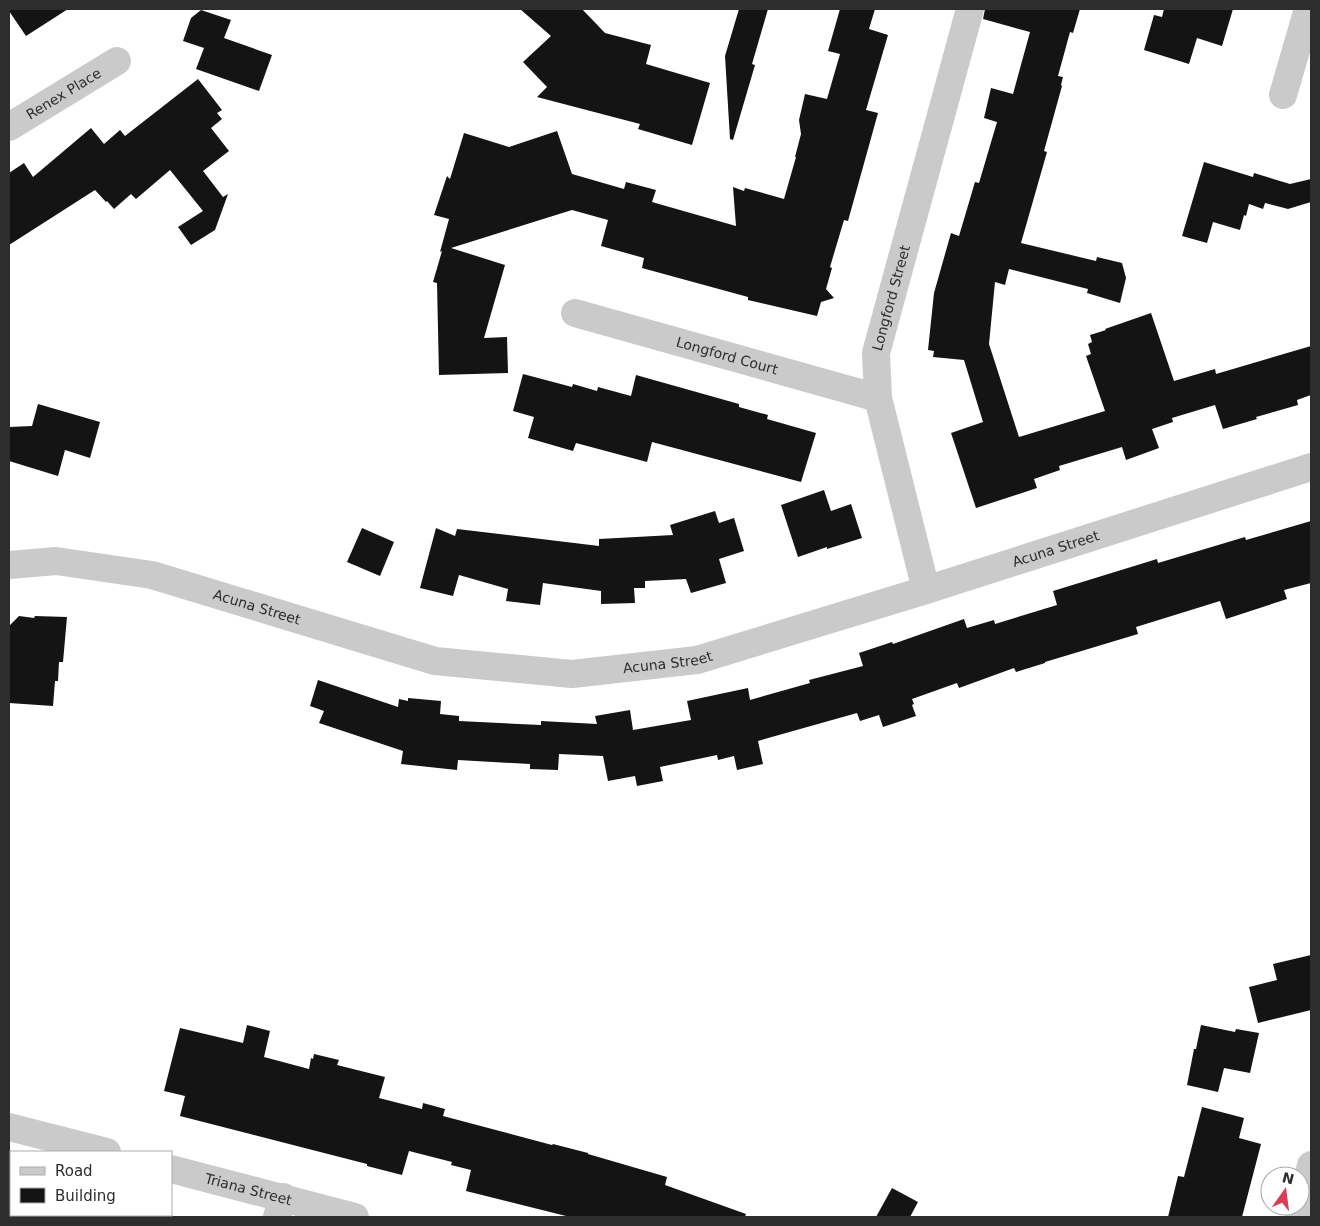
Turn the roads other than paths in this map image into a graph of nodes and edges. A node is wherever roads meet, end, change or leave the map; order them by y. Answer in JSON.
{"nodes":[{"id":1,"x":970,"y":9,"type":"edge"},
{"id":2,"x":1308,"y":9,"type":"edge"},
{"id":3,"x":117,"y":61,"type":"dead end"},
{"id":4,"x":1283,"y":96,"type":"dead end"},
{"id":5,"x":9,"y":127,"type":"edge"},
{"id":6,"x":575,"y":313,"type":"dead end"},
{"id":7,"x":878,"y":398,"type":"junction"},
{"id":8,"x":1311,"y":467,"type":"edge"},
{"id":9,"x":9,"y":565,"type":"edge"},
{"id":10,"x":926,"y":590,"type":"junction"},
{"id":11,"x":9,"y":1127,"type":"edge"},
{"id":12,"x":103,"y":1151,"type":"edge"},
{"id":13,"x":1311,"y":1165,"type":"edge"},
{"id":14,"x":172,"y":1169,"type":"edge"},
{"id":15,"x":280,"y":1207,"type":"edge"},
{"id":16,"x":355,"y":1217,"type":"edge"},
{"id":17,"x":1299,"y":1217,"type":"edge"}],
"edges":[{"from":1,"to":7,"type":"street","name":"Longford Street"},
{"from":2,"to":4,"type":"street"},
{"from":3,"to":5,"type":"street","name":"Renex Place"},
{"from":6,"to":7,"type":"street","name":"Longford Court"},
{"from":7,"to":10,"type":"street","name":"Longford Street"},
{"from":8,"to":10,"type":"street","name":"Acuna Street"},
{"from":9,"to":10,"type":"street","name":"Acuna Street"},
{"from":11,"to":12,"type":"street"},
{"from":13,"to":17,"type":"street"},
{"from":14,"to":15,"type":"street","name":"Triana Street"},
{"from":15,"to":16,"type":"street","name":"Triana Street"}]}
